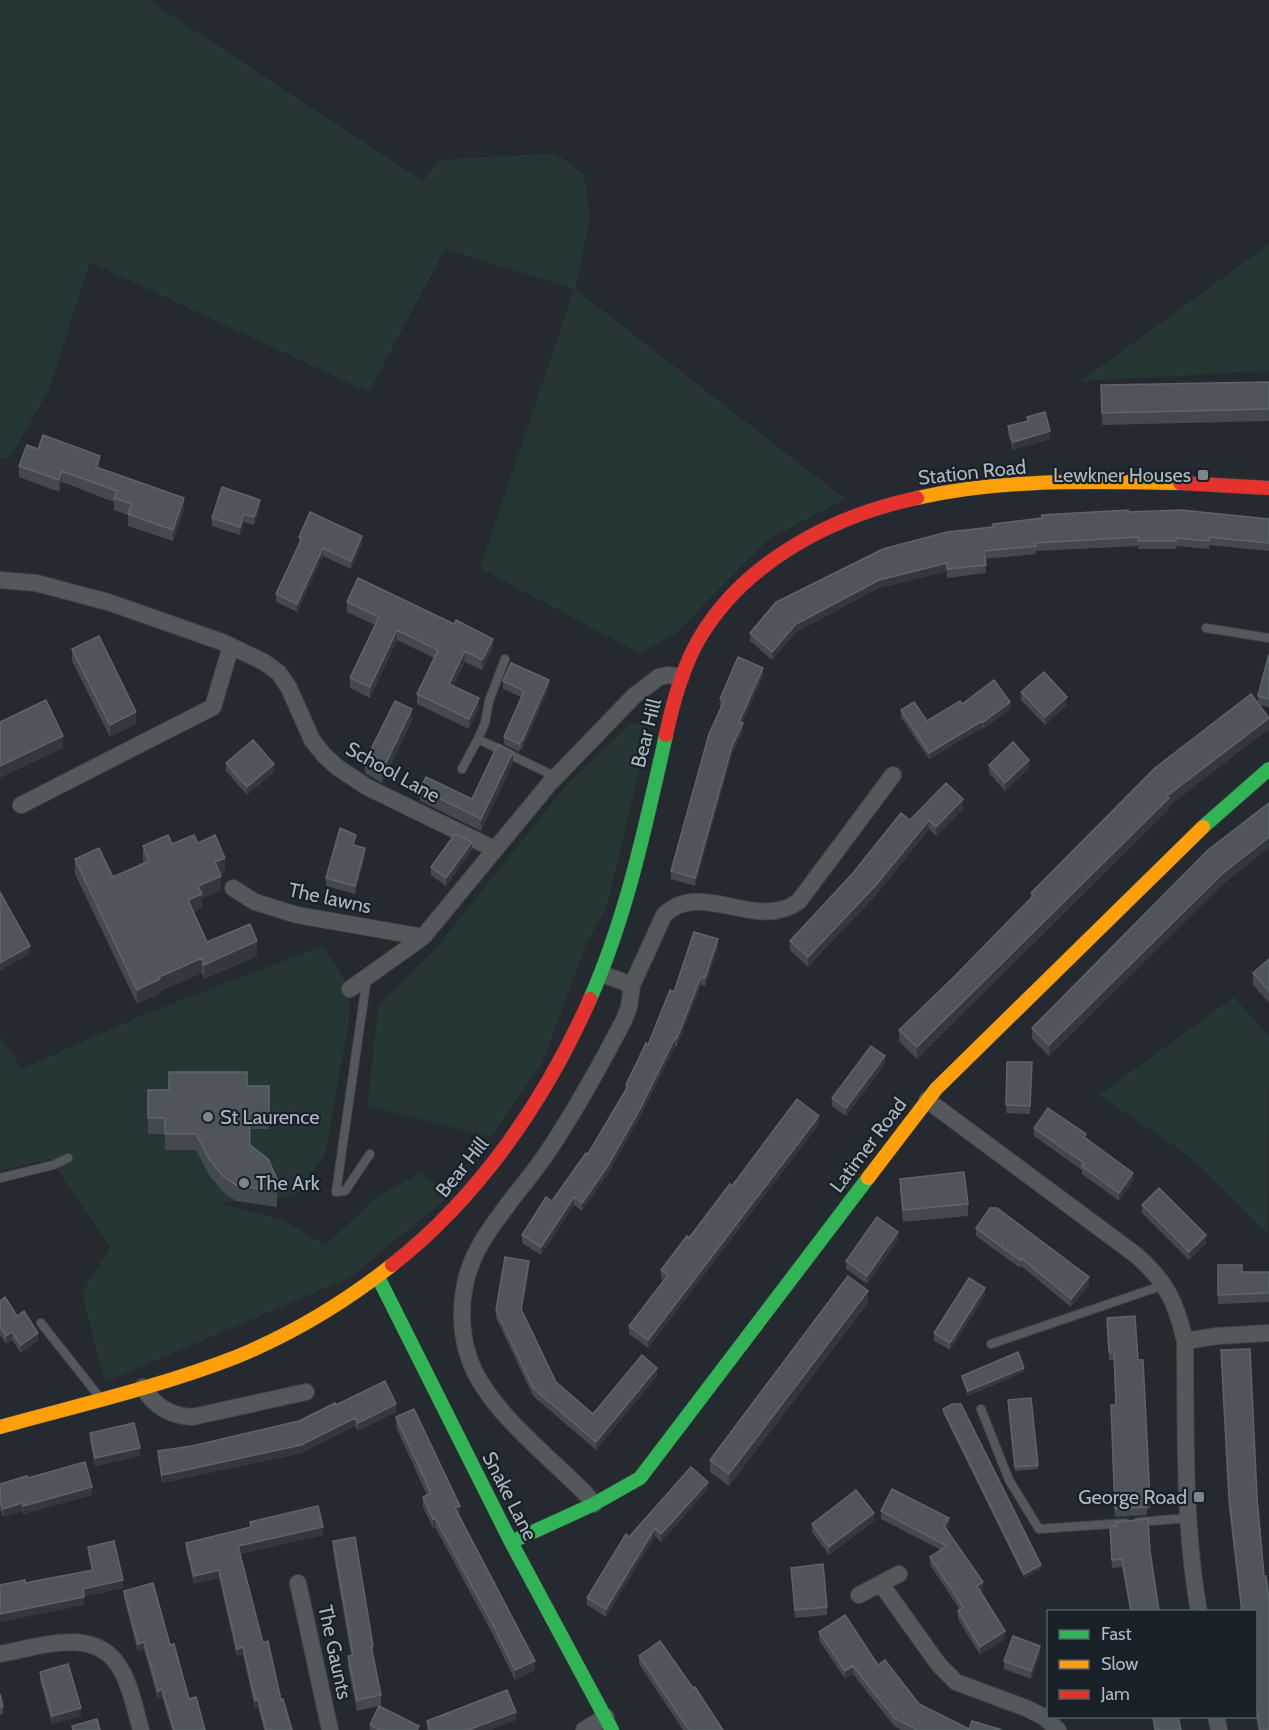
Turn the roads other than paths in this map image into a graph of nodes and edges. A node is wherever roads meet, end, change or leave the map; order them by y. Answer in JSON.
{"nodes":[{"id":1,"x":1269,"y":488,"type":"edge"},
{"id":2,"x":0,"y":579,"type":"edge"},
{"id":3,"x":1206,"y":628,"type":"dead end"},
{"id":4,"x":1269,"y":638,"type":"edge"},
{"id":5,"x":231,"y":646,"type":"junction"},
{"id":6,"x":505,"y":659,"type":"dead end"},
{"id":7,"x":681,"y":677,"type":"junction"},
{"id":8,"x":478,"y":739,"type":"junction"},
{"id":9,"x":462,"y":769,"type":"dead end"},
{"id":10,"x":1269,"y":770,"type":"edge"},
{"id":11,"x":893,"y":775,"type":"dead end"},
{"id":12,"x":556,"y":777,"type":"junction"},
{"id":13,"x":21,"y":805,"type":"dead end"},
{"id":14,"x":494,"y":849,"type":"junction"},
{"id":15,"x":233,"y":888,"type":"dead end"},
{"id":16,"x":423,"y":937,"type":"junction"},
{"id":17,"x":602,"y":974,"type":"junction"},
{"id":18,"x":367,"y":977,"type":"junction"},
{"id":19,"x":632,"y":985,"type":"junction"},
{"id":20,"x":350,"y":989,"type":"dead end"},
{"id":21,"x":927,"y":1100,"type":"junction"},
{"id":22,"x":370,"y":1154,"type":"dead end"},
{"id":23,"x":68,"y":1158,"type":"dead end"},
{"id":24,"x":0,"y":1178,"type":"edge"},
{"id":25,"x":378,"y":1276,"type":"junction"},
{"id":26,"x":1164,"y":1284,"type":"junction"},
{"id":27,"x":41,"y":1323,"type":"dead end"},
{"id":28,"x":1269,"y":1333,"type":"edge"},
{"id":29,"x":1185,"y":1341,"type":"junction"},
{"id":30,"x":991,"y":1344,"type":"dead end"},
{"id":31,"x":143,"y":1387,"type":"junction"},
{"id":32,"x":306,"y":1392,"type":"dead end"},
{"id":33,"x":101,"y":1399,"type":"junction"},
{"id":34,"x":981,"y":1409,"type":"dead end"},
{"id":35,"x":0,"y":1427,"type":"edge"},
{"id":36,"x":594,"y":1504,"type":"junction"},
{"id":37,"x":1188,"y":1518,"type":"junction"},
{"id":38,"x":511,"y":1542,"type":"junction"},
{"id":39,"x":899,"y":1574,"type":"dead end"},
{"id":40,"x":298,"y":1583,"type":"dead end"},
{"id":41,"x":881,"y":1584,"type":"junction"},
{"id":42,"x":860,"y":1595,"type":"dead end"},
{"id":43,"x":1199,"y":1610,"type":"edge"},
{"id":44,"x":0,"y":1654,"type":"edge"},
{"id":45,"x":609,"y":1724,"type":"edge"},
{"id":46,"x":141,"y":1730,"type":"edge"},
{"id":47,"x":330,"y":1730,"type":"edge"},
{"id":48,"x":584,"y":1730,"type":"edge"},
{"id":49,"x":1058,"y":1730,"type":"edge"}],
"edges":[{"from":1,"to":7,"type":"street","name":"Station Road"},
{"from":2,"to":5,"type":"street","name":"School Lane"},
{"from":3,"to":4,"type":"lane"},
{"from":5,"to":13,"type":"street"},
{"from":5,"to":14,"type":"street","name":"School Lane"},
{"from":6,"to":8,"type":"lane"},
{"from":7,"to":12,"type":"street"},
{"from":7,"to":17,"type":"street","name":"Bear Hill"},
{"from":8,"to":9,"type":"lane"},
{"from":8,"to":12,"type":"lane"},
{"from":10,"to":21,"type":"street","name":"Latimer Road"},
{"from":11,"to":19,"type":"street"},
{"from":12,"to":14,"type":"street"},
{"from":14,"to":16,"type":"street"},
{"from":15,"to":16,"type":"street","name":"The lawns"},
{"from":16,"to":18,"type":"street"},
{"from":17,"to":19,"type":"street"},
{"from":17,"to":25,"type":"street","name":"Bear Hill"},
{"from":18,"to":20,"type":"street"},
{"from":18,"to":22,"type":"lane"},
{"from":19,"to":36,"type":"street"},
{"from":21,"to":26,"type":"street"},
{"from":21,"to":36,"type":"street","name":"Latimer Road"},
{"from":23,"to":24,"type":"lane"},
{"from":25,"to":31,"type":"street","name":"Bear Hill"},
{"from":25,"to":38,"type":"street","name":"Snake Lane"},
{"from":26,"to":29,"type":"street"},
{"from":26,"to":30,"type":"lane"},
{"from":27,"to":33,"type":"lane"},
{"from":28,"to":29,"type":"street"},
{"from":29,"to":37,"type":"street"},
{"from":31,"to":32,"type":"street"},
{"from":31,"to":33,"type":"street","name":"Bear Hill"},
{"from":33,"to":35,"type":"street","name":"Bear Hill"},
{"from":34,"to":37,"type":"lane"},
{"from":36,"to":38,"type":"street","name":"Latimer Road"},
{"from":37,"to":43,"type":"street"},
{"from":38,"to":45,"type":"street","name":"Snake Lane"},
{"from":39,"to":41,"type":"street"},
{"from":40,"to":47,"type":"street","name":"The Gaunts"},
{"from":41,"to":42,"type":"street"},
{"from":41,"to":49,"type":"street"},
{"from":44,"to":46,"type":"street"},
{"from":45,"to":48,"type":"street"}]}
